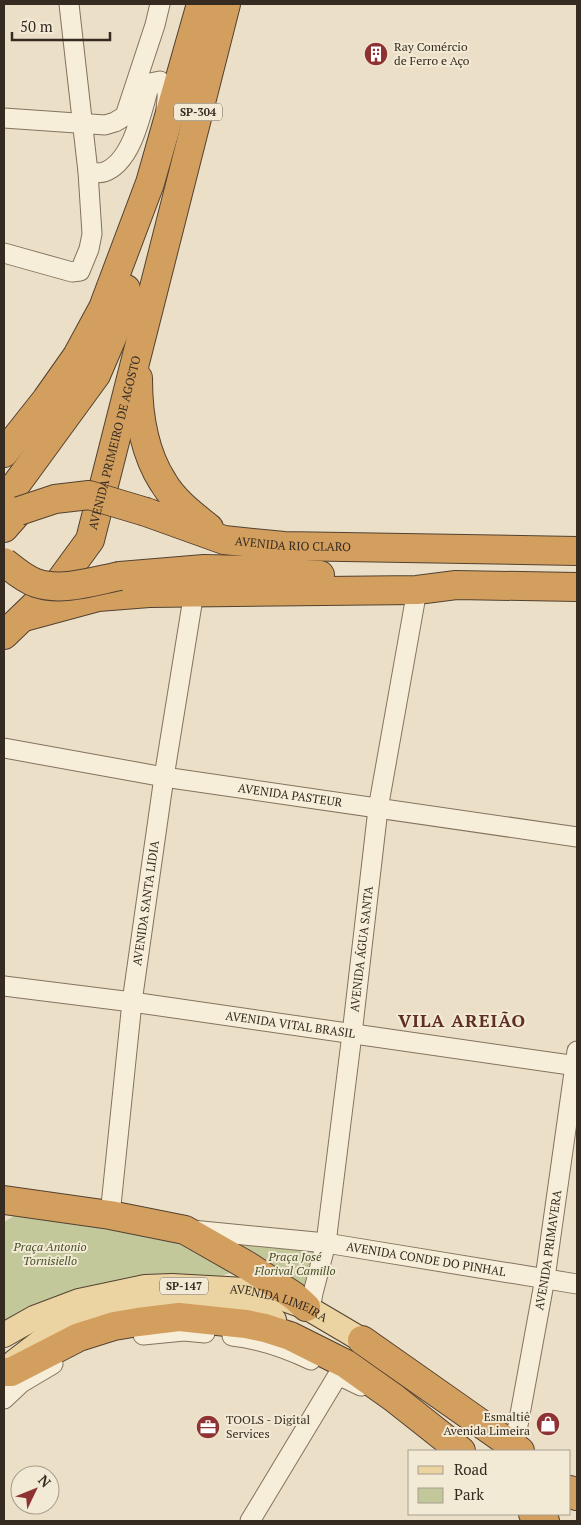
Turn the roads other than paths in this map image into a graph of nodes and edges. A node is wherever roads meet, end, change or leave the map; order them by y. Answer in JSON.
{"nodes":[{"id":1,"x":69,"y":4,"type":"edge"},
{"id":2,"x":160,"y":4,"type":"edge"},
{"id":3,"x":201,"y":4,"type":"edge"},
{"id":4,"x":226,"y":4,"type":"edge"},
{"id":5,"x":155,"y":25,"type":"junction"},
{"id":6,"x":155,"y":82,"type":"junction"},
{"id":7,"x":4,"y":118,"type":"edge"},
{"id":8,"x":115,"y":122,"type":"junction"},
{"id":9,"x":83,"y":123,"type":"junction"},
{"id":10,"x":163,"y":141,"type":"junction"},
{"id":11,"x":132,"y":143,"type":"junction"},
{"id":12,"x":88,"y":172,"type":"junction"},
{"id":13,"x":150,"y":183,"type":"junction"},
{"id":14,"x":4,"y":253,"type":"edge"},
{"id":15,"x":139,"y":344,"type":"junction"},
{"id":16,"x":4,"y":452,"type":"edge"},
{"id":17,"x":9,"y":513,"type":"edge"},
{"id":18,"x":224,"y":540,"type":"junction"},
{"id":19,"x":577,"y":551,"type":"edge"},
{"id":20,"x":4,"y":562,"type":"edge"},
{"id":21,"x":456,"y":584,"type":"junction"},
{"id":22,"x":577,"y":587,"type":"edge"},
{"id":23,"x":417,"y":590,"type":"junction"},
{"id":24,"x":194,"y":592,"type":"junction"},
{"id":25,"x":12,"y":627,"type":"edge"},
{"id":26,"x":4,"y":748,"type":"edge"},
{"id":27,"x":164,"y":777,"type":"junction"},
{"id":28,"x":378,"y":809,"type":"junction"},
{"id":29,"x":577,"y":837,"type":"edge"},
{"id":30,"x":4,"y":986,"type":"edge"},
{"id":31,"x":132,"y":1002,"type":"junction"},
{"id":32,"x":352,"y":1034,"type":"junction"},
{"id":33,"x":577,"y":1061,"type":"edge"},
{"id":34,"x":4,"y":1200,"type":"edge"},
{"id":35,"x":110,"y":1215,"type":"junction"},
{"id":36,"x":184,"y":1230,"type":"junction"},
{"id":37,"x":326,"y":1243,"type":"junction"},
{"id":38,"x":545,"y":1278,"type":"junction"},
{"id":39,"x":577,"y":1284,"type":"edge"},
{"id":40,"x":308,"y":1308,"type":"junction"},
{"id":41,"x":4,"y":1335,"type":"edge"},
{"id":42,"x":362,"y":1340,"type":"joint"},
{"id":43,"x":342,"y":1369,"type":"junction"},
{"id":44,"x":4,"y":1372,"type":"edge"},
{"id":45,"x":4,"y":1399,"type":"edge"},
{"id":46,"x":517,"y":1449,"type":"edge"},
{"id":47,"x":460,"y":1450,"type":"edge"},
{"id":48,"x":534,"y":1515,"type":"edge"},
{"id":49,"x":250,"y":1521,"type":"edge"},
{"id":50,"x":545,"y":1521,"type":"edge"}],
"edges":[{"from":1,"to":9,"type":"street"},
{"from":2,"to":5,"type":"street"},
{"from":3,"to":10,"type":"highway","number":"SP-304"},
{"from":4,"to":15,"type":"highway","name":"AVENIDA PRIMEIRO DE AGOSTO","number":"SP-304"},
{"from":5,"to":6,"type":"street"},
{"from":5,"to":8,"type":"street"},
{"from":6,"to":10,"type":"street"},
{"from":6,"to":11,"type":"street"},
{"from":7,"to":9,"type":"street"},
{"from":8,"to":9,"type":"street"},
{"from":8,"to":11,"type":"street"},
{"from":9,"to":12,"type":"street"},
{"from":10,"to":13,"type":"highway","number":"SP-304"},
{"from":11,"to":12,"type":"street"},
{"from":12,"to":14,"type":"street"},
{"from":13,"to":16,"type":"highway"},
{"from":13,"to":17,"type":"highway"},
{"from":15,"to":18,"type":"highway"},
{"from":15,"to":25,"type":"highway","name":"AVENIDA PRIMEIRO DE AGOSTO"},
{"from":17,"to":18,"type":"highway","name":"AVENIDA RIO CLARO","bridge":true},
{"from":18,"to":19,"type":"highway","name":"AVENIDA RIO CLARO"},
{"from":20,"to":21,"type":"highway","bridge":true},
{"from":21,"to":22,"type":"highway"},
{"from":21,"to":23,"type":"highway"},
{"from":23,"to":24,"type":"highway"},
{"from":23,"to":28,"type":"street","name":"AVENIDA ÁGUA SANTA"},
{"from":24,"to":25,"type":"highway"},
{"from":24,"to":27,"type":"street","name":"AVENIDA SANTA LIDIA"},
{"from":26,"to":27,"type":"street","name":"AVENIDA PASTEUR"},
{"from":27,"to":28,"type":"street","name":"AVENIDA PASTEUR"},
{"from":27,"to":31,"type":"street","name":"AVENIDA SANTA LIDIA"},
{"from":28,"to":29,"type":"street","name":"AVENIDA PASTEUR"},
{"from":28,"to":32,"type":"street","name":"AVENIDA ÁGUA SANTA"},
{"from":30,"to":31,"type":"street","name":"AVENIDA VITAL BRASIL"},
{"from":31,"to":32,"type":"street","name":"AVENIDA VITAL BRASIL"},
{"from":31,"to":35,"type":"street","name":"AVENIDA SANTA LIDIA"},
{"from":32,"to":33,"type":"street","name":"AVENIDA VITAL BRASIL"},
{"from":32,"to":37,"type":"street","name":"AVENIDA ÁGUA SANTA"},
{"from":33,"to":38,"type":"street","name":"AVENIDA PRIMAVERA"},
{"from":34,"to":35,"type":"highway","name":"AVENIDA CONDE DO PINHAL"},
{"from":35,"to":36,"type":"highway","name":"AVENIDA CONDE DO PINHAL"},
{"from":36,"to":37,"type":"street","name":"AVENIDA CONDE DO PINHAL"},
{"from":36,"to":40,"type":"highway","name":"AVENIDA CONDE DO PINHAL"},
{"from":37,"to":38,"type":"street","name":"AVENIDA CONDE DO PINHAL"},
{"from":37,"to":40,"type":"street","name":"AVENIDA ÁGUA SANTA"},
{"from":38,"to":39,"type":"street","name":"AVENIDA CONDE DO PINHAL"},
{"from":38,"to":46,"type":"street","name":"AVENIDA PRIMAVERA"},
{"from":40,"to":41,"type":"main road","name":"AVENIDA LIMEIRA","number":"SP-147"},
{"from":40,"to":42,"type":"main road","name":"AVENIDA LIMEIRA","number":"SP-147"},
{"from":42,"to":46,"type":"highway","name":"AVENIDA LIMEIRA","number":"SP-147"},
{"from":43,"to":44,"type":"highway","name":"AVENIDA LIMEIRA"},
{"from":43,"to":44,"type":"main road","name":"AVENIDA LIMEIRA","number":"SP-147"},
{"from":43,"to":45,"type":"street"},
{"from":43,"to":47,"type":"highway","name":"AVENIDA LIMEIRA","number":"SP-147"},
{"from":43,"to":49,"type":"street"},
{"from":48,"to":50,"type":"highway"}]}
